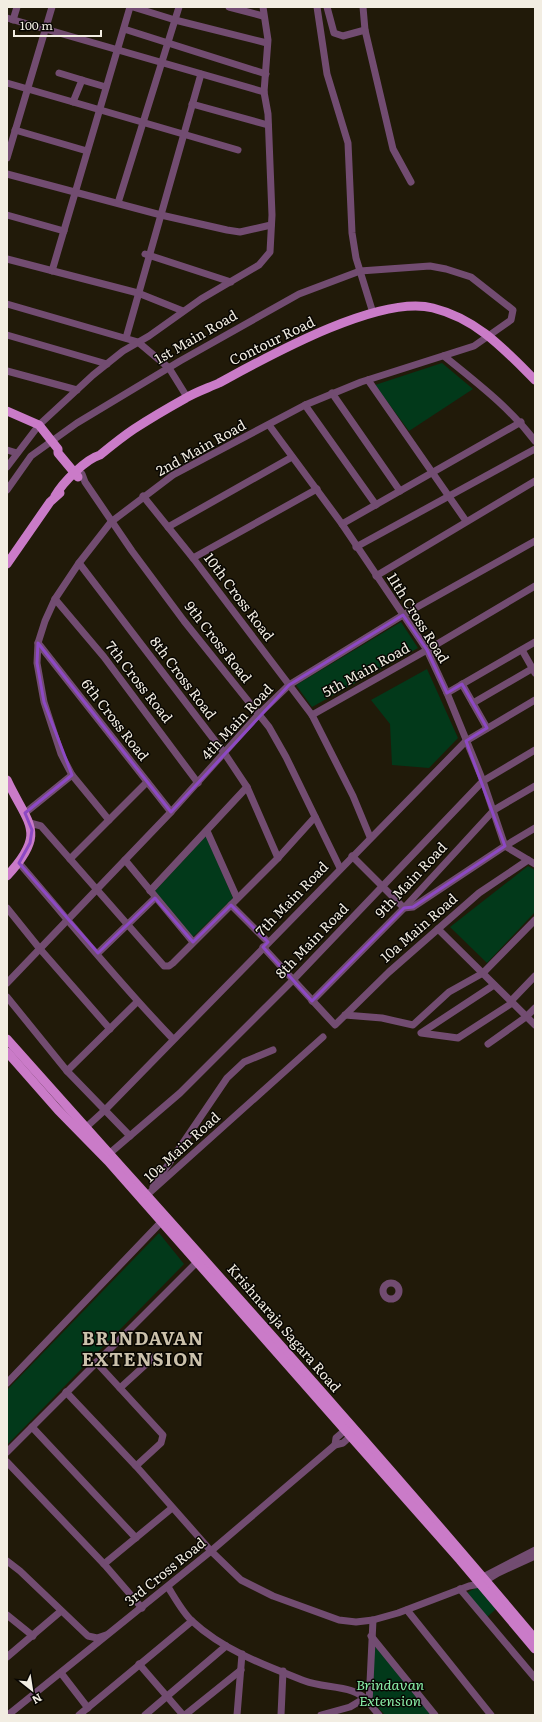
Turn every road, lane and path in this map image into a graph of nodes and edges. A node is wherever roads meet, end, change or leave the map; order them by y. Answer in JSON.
{"nodes":[{"id":1,"x":17,"y":7,"type":"edge"},
{"id":2,"x":52,"y":7,"type":"edge"},
{"id":3,"x":132,"y":7,"type":"edge"},
{"id":4,"x":179,"y":7,"type":"edge"},
{"id":5,"x":229,"y":7,"type":"edge"},
{"id":6,"x":263,"y":7,"type":"edge"},
{"id":7,"x":317,"y":7,"type":"edge"},
{"id":8,"x":328,"y":7,"type":"edge"},
{"id":9,"x":363,"y":7,"type":"edge"},
{"id":10,"x":264,"y":16,"type":"junction"},
{"id":11,"x":10,"y":19,"type":"edge"},
{"id":12,"x":175,"y":20,"type":"junction"},
{"id":13,"x":46,"y":29,"type":"junction"},
{"id":14,"x":124,"y":30,"type":"junction"},
{"id":15,"x":365,"y":30,"type":"junction"},
{"id":16,"x":268,"y":43,"type":"junction"},
{"id":17,"x":168,"y":44,"type":"junction"},
{"id":18,"x":118,"y":50,"type":"junction"},
{"id":19,"x":162,"y":62,"type":"junction"},
{"id":20,"x":59,"y":73,"type":"dead end"},
{"id":21,"x":201,"y":74,"type":"junction"},
{"id":22,"x":266,"y":74,"type":"junction"},
{"id":23,"x":82,"y":80,"type":"junction"},
{"id":24,"x":7,"y":83,"type":"edge"},
{"id":25,"x":106,"y":87,"type":"junction"},
{"id":26,"x":28,"y":90,"type":"junction"},
{"id":27,"x":264,"y":92,"type":"junction"},
{"id":28,"x":73,"y":102,"type":"junction"},
{"id":29,"x":192,"y":104,"type":"junction"},
{"id":30,"x":100,"y":109,"type":"junction"},
{"id":31,"x":144,"y":122,"type":"junction"},
{"id":32,"x":268,"y":126,"type":"junction"},
{"id":33,"x":16,"y":130,"type":"junction"},
{"id":34,"x":184,"y":133,"type":"junction"},
{"id":35,"x":238,"y":150,"type":"dead end"},
{"id":36,"x":87,"y":151,"type":"junction"},
{"id":37,"x":8,"y":154,"type":"edge"},
{"id":38,"x":7,"y":174,"type":"edge"},
{"id":39,"x":411,"y":182,"type":"dead end"},
{"id":40,"x":75,"y":192,"type":"junction"},
{"id":41,"x":118,"y":203,"type":"junction"},
{"id":42,"x":161,"y":214,"type":"junction"},
{"id":43,"x":7,"y":215,"type":"edge"},
{"id":44,"x":271,"y":225,"type":"junction"},
{"id":45,"x":64,"y":231,"type":"junction"},
{"id":46,"x":147,"y":254,"type":"junction"},
{"id":47,"x":7,"y":259,"type":"edge"},
{"id":48,"x":52,"y":271,"type":"junction"},
{"id":49,"x":360,"y":271,"type":"junction"},
{"id":50,"x":231,"y":282,"type":"junction"},
{"id":51,"x":138,"y":293,"type":"junction"},
{"id":52,"x":7,"y":304,"type":"edge"},
{"id":53,"x":183,"y":311,"type":"junction"},
{"id":54,"x":373,"y":313,"type":"junction"},
{"id":55,"x":7,"y":335,"type":"edge"},
{"id":56,"x":490,"y":336,"type":"junction"},
{"id":57,"x":126,"y":338,"type":"junction"},
{"id":58,"x":138,"y":342,"type":"junction"},
{"id":59,"x":444,"y":356,"type":"junction"},
{"id":60,"x":107,"y":364,"type":"junction"},
{"id":61,"x":169,"y":368,"type":"junction"},
{"id":62,"x":7,"y":370,"type":"edge"},
{"id":63,"x":368,"y":380,"type":"junction"},
{"id":64,"x":535,"y":380,"type":"edge"},
{"id":65,"x":77,"y":390,"type":"junction"},
{"id":66,"x":332,"y":393,"type":"junction"},
{"id":67,"x":187,"y":397,"type":"junction"},
{"id":68,"x":305,"y":406,"type":"junction"},
{"id":69,"x":7,"y":411,"type":"edge"},
{"id":70,"x":521,"y":422,"type":"junction"},
{"id":71,"x":38,"y":426,"type":"junction"},
{"id":72,"x":269,"y":426,"type":"junction"},
{"id":73,"x":52,"y":440,"type":"junction"},
{"id":74,"x":535,"y":441,"type":"edge"},
{"id":75,"x":535,"y":449,"type":"edge"},
{"id":76,"x":7,"y":450,"type":"edge"},
{"id":77,"x":17,"y":453,"type":"junction"},
{"id":78,"x":292,"y":457,"type":"junction"},
{"id":79,"x":7,"y":467,"type":"edge"},
{"id":80,"x":432,"y":473,"type":"junction"},
{"id":81,"x":80,"y":475,"type":"junction"},
{"id":82,"x":535,"y":481,"type":"edge"},
{"id":83,"x":317,"y":489,"type":"junction"},
{"id":84,"x":7,"y":490,"type":"edge"},
{"id":85,"x":400,"y":492,"type":"junction"},
{"id":86,"x":143,"y":496,"type":"junction"},
{"id":87,"x":449,"y":497,"type":"junction"},
{"id":88,"x":376,"y":505,"type":"junction"},
{"id":89,"x":466,"y":521,"type":"junction"},
{"id":90,"x":111,"y":522,"type":"junction"},
{"id":91,"x":342,"y":524,"type":"junction"},
{"id":92,"x":168,"y":527,"type":"junction"},
{"id":93,"x":535,"y":541,"type":"edge"},
{"id":94,"x":356,"y":547,"type":"junction"},
{"id":95,"x":193,"y":558,"type":"junction"},
{"id":96,"x":79,"y":563,"type":"junction"},
{"id":97,"x":7,"y":564,"type":"edge"},
{"id":98,"x":376,"y":576,"type":"junction"},
{"id":99,"x":535,"y":586,"type":"edge"},
{"id":100,"x":55,"y":599,"type":"junction"},
{"id":101,"x":403,"y":615,"type":"junction"},
{"id":102,"x":535,"y":642,"type":"edge"},
{"id":103,"x":38,"y":643,"type":"junction"},
{"id":104,"x":427,"y":650,"type":"junction"},
{"id":105,"x":522,"y":650,"type":"junction"},
{"id":106,"x":534,"y":669,"type":"edge"},
{"id":107,"x":462,"y":684,"type":"junction"},
{"id":108,"x":289,"y":685,"type":"junction"},
{"id":109,"x":447,"y":693,"type":"junction"},
{"id":110,"x":535,"y":700,"type":"edge"},
{"id":111,"x":473,"y":703,"type":"junction"},
{"id":112,"x":312,"y":714,"type":"junction"},
{"id":113,"x":258,"y":715,"type":"junction"},
{"id":114,"x":487,"y":728,"type":"junction"},
{"id":115,"x":466,"y":741,"type":"junction"},
{"id":116,"x":535,"y":750,"type":"edge"},
{"id":117,"x":225,"y":754,"type":"junction"},
{"id":118,"x":72,"y":775,"type":"junction"},
{"id":119,"x":7,"y":780,"type":"edge"},
{"id":120,"x":483,"y":781,"type":"junction"},
{"id":121,"x":147,"y":782,"type":"junction"},
{"id":122,"x":198,"y":783,"type":"junction"},
{"id":123,"x":535,"y":786,"type":"edge"},
{"id":124,"x":247,"y":787,"type":"junction"},
{"id":125,"x":494,"y":810,"type":"junction"},
{"id":126,"x":25,"y":812,"type":"junction"},
{"id":127,"x":171,"y":812,"type":"junction"},
{"id":128,"x":314,"y":817,"type":"junction"},
{"id":129,"x":109,"y":820,"type":"junction"},
{"id":130,"x":30,"y":823,"type":"junction"},
{"id":131,"x":535,"y":828,"type":"edge"},
{"id":132,"x":207,"y":830,"type":"junction"},
{"id":133,"x":370,"y":837,"type":"junction"},
{"id":134,"x":505,"y":846,"type":"junction"},
{"id":135,"x":352,"y":856,"type":"junction"},
{"id":136,"x":278,"y":858,"type":"junction"},
{"id":137,"x":70,"y":860,"type":"junction"},
{"id":138,"x":124,"y":860,"type":"junction"},
{"id":139,"x":528,"y":860,"type":"junction"},
{"id":140,"x":19,"y":863,"type":"junction"},
{"id":141,"x":535,"y":864,"type":"edge"},
{"id":142,"x":340,"y":868,"type":"junction"},
{"id":143,"x":7,"y":876,"type":"edge"},
{"id":144,"x":382,"y":886,"type":"junction"},
{"id":145,"x":97,"y":891,"type":"junction"},
{"id":146,"x":150,"y":891,"type":"junction"},
{"id":147,"x":155,"y":898,"type":"junction"},
{"id":148,"x":237,"y":898,"type":"junction"},
{"id":149,"x":231,"y":905,"type":"junction"},
{"id":150,"x":7,"y":908,"type":"edge"},
{"id":151,"x":404,"y":908,"type":"junction"},
{"id":152,"x":69,"y":920,"type":"junction"},
{"id":153,"x":535,"y":920,"type":"edge"},
{"id":154,"x":127,"y":925,"type":"junction"},
{"id":155,"x":438,"y":929,"type":"junction"},
{"id":156,"x":193,"y":942,"type":"junction"},
{"id":157,"x":266,"y":944,"type":"junction"},
{"id":158,"x":40,"y":949,"type":"junction"},
{"id":159,"x":98,"y":953,"type":"junction"},
{"id":160,"x":483,"y":973,"type":"junction"},
{"id":161,"x":535,"y":976,"type":"edge"},
{"id":162,"x":294,"y":980,"type":"junction"},
{"id":163,"x":7,"y":983,"type":"edge"},
{"id":164,"x":494,"y":985,"type":"junction"},
{"id":165,"x":7,"y":997,"type":"edge"},
{"id":166,"x":312,"y":1001,"type":"junction"},
{"id":167,"x":137,"y":1002,"type":"junction"},
{"id":168,"x":511,"y":1002,"type":"junction"},
{"id":169,"x":535,"y":1008,"type":"edge"},
{"id":170,"x":345,"y":1015,"type":"junction"},
{"id":171,"x":526,"y":1017,"type":"junction"},
{"id":172,"x":535,"y":1025,"type":"edge"},
{"id":173,"x":110,"y":1029,"type":"junction"},
{"id":174,"x":322,"y":1037,"type":"dead end"},
{"id":175,"x":7,"y":1039,"type":"edge"},
{"id":176,"x":172,"y":1039,"type":"junction"},
{"id":177,"x":488,"y":1044,"type":"dead end"},
{"id":178,"x":273,"y":1050,"type":"dead end"},
{"id":179,"x":7,"y":1052,"type":"edge"},
{"id":180,"x":67,"y":1071,"type":"junction"},
{"id":181,"x":105,"y":1110,"type":"junction"},
{"id":182,"x":83,"y":1131,"type":"junction"},
{"id":183,"x":130,"y":1136,"type":"junction"},
{"id":184,"x":110,"y":1153,"type":"junction"},
{"id":185,"x":147,"y":1195,"type":"junction"},
{"id":186,"x":164,"y":1219,"type":"junction"},
{"id":187,"x":200,"y":1259,"type":"junction"},
{"id":188,"x":154,"y":1357,"type":"dead end"},
{"id":189,"x":96,"y":1362,"type":"junction"},
{"id":190,"x":7,"y":1383,"type":"edge"},
{"id":191,"x":120,"y":1388,"type":"junction"},
{"id":192,"x":66,"y":1392,"type":"junction"},
{"id":193,"x":32,"y":1427,"type":"junction"},
{"id":194,"x":351,"y":1430,"type":"junction"},
{"id":195,"x":7,"y":1452,"type":"edge"},
{"id":196,"x":7,"y":1462,"type":"edge"},
{"id":197,"x":136,"y":1466,"type":"junction"},
{"id":198,"x":172,"y":1508,"type":"junction"},
{"id":199,"x":136,"y":1538,"type":"junction"},
{"id":200,"x":535,"y":1550,"type":"edge"},
{"id":201,"x":211,"y":1551,"type":"junction"},
{"id":202,"x":535,"y":1556,"type":"edge"},
{"id":203,"x":7,"y":1561,"type":"edge"},
{"id":204,"x":104,"y":1564,"type":"junction"},
{"id":205,"x":479,"y":1581,"type":"junction"},
{"id":206,"x":168,"y":1587,"type":"junction"},
{"id":207,"x":460,"y":1589,"type":"junction"},
{"id":208,"x":142,"y":1608,"type":"junction"},
{"id":209,"x":407,"y":1610,"type":"junction"},
{"id":210,"x":61,"y":1611,"type":"junction"},
{"id":211,"x":7,"y":1615,"type":"edge"},
{"id":212,"x":373,"y":1620,"type":"junction"},
{"id":213,"x":192,"y":1621,"type":"junction"},
{"id":214,"x":110,"y":1634,"type":"junction"},
{"id":215,"x":34,"y":1636,"type":"junction"},
{"id":216,"x":371,"y":1636,"type":"junction"},
{"id":217,"x":534,"y":1637,"type":"edge"},
{"id":218,"x":226,"y":1646,"type":"junction"},
{"id":219,"x":535,"y":1650,"type":"edge"},
{"id":220,"x":242,"y":1654,"type":"junction"},
{"id":221,"x":7,"y":1657,"type":"edge"},
{"id":222,"x":139,"y":1664,"type":"junction"},
{"id":223,"x":241,"y":1670,"type":"junction"},
{"id":224,"x":283,"y":1671,"type":"junction"},
{"id":225,"x":61,"y":1673,"type":"junction"},
{"id":226,"x":535,"y":1678,"type":"edge"},
{"id":227,"x":167,"y":1696,"type":"junction"},
{"id":228,"x":369,"y":1703,"type":"junction"},
{"id":229,"x":88,"y":1708,"type":"junction"},
{"id":230,"x":8,"y":1715,"type":"edge"},
{"id":231,"x":79,"y":1715,"type":"edge"},
{"id":232,"x":144,"y":1715,"type":"edge"},
{"id":233,"x":184,"y":1715,"type":"edge"},
{"id":234,"x":237,"y":1715,"type":"edge"},
{"id":235,"x":281,"y":1715,"type":"edge"},
{"id":236,"x":321,"y":1715,"type":"edge"},
{"id":237,"x":379,"y":1715,"type":"edge"},
{"id":238,"x":435,"y":1715,"type":"edge"},
{"id":239,"x":491,"y":1715,"type":"edge"}],
"edges":[{"from":1,"to":11,"type":"street"},
{"from":2,"to":13,"type":"street"},
{"from":3,"to":12,"type":"street"},
{"from":3,"to":14,"type":"street"},
{"from":4,"to":12,"type":"street"},
{"from":5,"to":10,"type":"street"},
{"from":6,"to":10,"type":"street"},
{"from":7,"to":49,"type":"street"},
{"from":8,"to":15,"type":"street"},
{"from":9,"to":15,"type":"street"},
{"from":10,"to":16,"type":"street"},
{"from":11,"to":13,"type":"street"},
{"from":12,"to":16,"type":"street"},
{"from":12,"to":17,"type":"street"},
{"from":13,"to":18,"type":"street"},
{"from":13,"to":26,"type":"street"},
{"from":14,"to":17,"type":"street"},
{"from":14,"to":18,"type":"street"},
{"from":15,"to":39,"type":"street"},
{"from":16,"to":22,"type":"street"},
{"from":17,"to":19,"type":"street"},
{"from":17,"to":22,"type":"street"},
{"from":18,"to":19,"type":"street"},
{"from":18,"to":25,"type":"street"},
{"from":19,"to":21,"type":"street"},
{"from":19,"to":31,"type":"street"},
{"from":20,"to":23,"type":"street"},
{"from":21,"to":27,"type":"street"},
{"from":21,"to":29,"type":"street"},
{"from":22,"to":27,"type":"street"},
{"from":23,"to":25,"type":"street"},
{"from":23,"to":28,"type":"street"},
{"from":24,"to":26,"type":"street"},
{"from":25,"to":30,"type":"street"},
{"from":26,"to":28,"type":"street"},
{"from":26,"to":33,"type":"street"},
{"from":27,"to":32,"type":"street"},
{"from":28,"to":30,"type":"street"},
{"from":29,"to":32,"type":"street"},
{"from":29,"to":34,"type":"street"},
{"from":30,"to":31,"type":"street"},
{"from":30,"to":36,"type":"street"},
{"from":31,"to":34,"type":"street"},
{"from":31,"to":41,"type":"street"},
{"from":32,"to":44,"type":"street"},
{"from":33,"to":36,"type":"street"},
{"from":33,"to":37,"type":"street"},
{"from":34,"to":35,"type":"street"},
{"from":34,"to":42,"type":"street"},
{"from":36,"to":40,"type":"street"},
{"from":38,"to":40,"type":"street"},
{"from":40,"to":41,"type":"street"},
{"from":40,"to":45,"type":"street"},
{"from":41,"to":42,"type":"street"},
{"from":42,"to":44,"type":"street"},
{"from":42,"to":46,"type":"street"},
{"from":43,"to":45,"type":"street"},
{"from":44,"to":50,"type":"street"},
{"from":45,"to":48,"type":"street"},
{"from":46,"to":50,"type":"street"},
{"from":46,"to":51,"type":"street"},
{"from":47,"to":48,"type":"street"},
{"from":48,"to":51,"type":"street"},
{"from":49,"to":54,"type":"street"},
{"from":49,"to":56,"type":"street","name":"1st Main Road"},
{"from":49,"to":61,"type":"street","name":"1st Main Road"},
{"from":50,"to":53,"type":"street"},
{"from":51,"to":53,"type":"street"},
{"from":51,"to":57,"type":"street"},
{"from":52,"to":57,"type":"street"},
{"from":53,"to":58,"type":"street"},
{"from":54,"to":56,"type":"main road","name":"Contour Road"},
{"from":54,"to":67,"type":"main road","name":"Contour Road"},
{"from":55,"to":60,"type":"street"},
{"from":56,"to":59,"type":"street","name":"2nd Main Road"},
{"from":56,"to":64,"type":"main road","name":"Contour Road"},
{"from":57,"to":58,"type":"street"},
{"from":58,"to":60,"type":"street"},
{"from":58,"to":61,"type":"street"},
{"from":59,"to":63,"type":"street","name":"2nd Main Road"},
{"from":59,"to":70,"type":"street"},
{"from":60,"to":65,"type":"street"},
{"from":61,"to":67,"type":"street"},
{"from":61,"to":73,"type":"street","name":"1st Main Road"},
{"from":62,"to":65,"type":"street"},
{"from":63,"to":66,"type":"street","name":"2nd Main Road"},
{"from":63,"to":80,"type":"street"},
{"from":65,"to":71,"type":"street"},
{"from":66,"to":68,"type":"street","name":"2nd Main Road"},
{"from":66,"to":85,"type":"street"},
{"from":67,"to":81,"type":"main road","name":"Contour Road"},
{"from":68,"to":72,"type":"street","name":"2nd Main Road"},
{"from":68,"to":88,"type":"street"},
{"from":69,"to":71,"type":"main road"},
{"from":70,"to":74,"type":"street"},
{"from":70,"to":80,"type":"street"},
{"from":71,"to":73,"type":"main road"},
{"from":71,"to":77,"type":"street"},
{"from":72,"to":78,"type":"street","name":"11th Cross Road"},
{"from":72,"to":86,"type":"street","name":"2nd Main Road"},
{"from":73,"to":81,"type":"main road"},
{"from":73,"to":84,"type":"street","name":"1st Main Road"},
{"from":75,"to":87,"type":"street"},
{"from":76,"to":77,"type":"street"},
{"from":77,"to":79,"type":"street"},
{"from":78,"to":83,"type":"street","name":"11th Cross Road"},
{"from":78,"to":92,"type":"street"},
{"from":80,"to":85,"type":"street"},
{"from":80,"to":87,"type":"street"},
{"from":81,"to":90,"type":"street","name":"9th Cross Road"},
{"from":81,"to":97,"type":"main road","name":"Contour Road"},
{"from":82,"to":89,"type":"street"},
{"from":83,"to":91,"type":"street","name":"11th Cross Road"},
{"from":83,"to":95,"type":"street"},
{"from":85,"to":88,"type":"street"},
{"from":86,"to":90,"type":"street","name":"2nd Main Road"},
{"from":86,"to":92,"type":"street","name":"10th Cross Road"},
{"from":87,"to":89,"type":"street"},
{"from":87,"to":94,"type":"street"},
{"from":88,"to":91,"type":"street"},
{"from":89,"to":98,"type":"street"},
{"from":90,"to":96,"type":"street","name":"2nd Main Road"},
{"from":90,"to":113,"type":"street","name":"9th Cross Road"},
{"from":91,"to":94,"type":"street","name":"11th Cross Road"},
{"from":92,"to":95,"type":"street","name":"10th Cross Road"},
{"from":93,"to":101,"type":"street","name":"4th Main Road"},
{"from":94,"to":98,"type":"street","name":"11th Cross Road"},
{"from":95,"to":108,"type":"street","name":"10th Cross Road"},
{"from":96,"to":100,"type":"street","name":"2nd Main Road"},
{"from":96,"to":117,"type":"street","name":"8th Cross Road"},
{"from":98,"to":101,"type":"street","name":"11th Cross Road"},
{"from":99,"to":104,"type":"street","name":"5th Main Road"},
{"from":100,"to":103,"type":"street","name":"2nd Main Road"},
{"from":100,"to":122,"type":"street","name":"7th Cross Road"},
{"from":101,"to":104,"type":"street","name":"11th Cross Road"},
{"from":101,"to":108,"type":"street","name":"4th Main Road"},
{"from":102,"to":105,"type":"street"},
{"from":103,"to":118,"type":"street","name":"2nd Main Road"},
{"from":103,"to":121,"type":"street","name":"6th Cross Road"},
{"from":104,"to":109,"type":"street","name":"11th Cross Road"},
{"from":104,"to":112,"type":"street","name":"5th Main Road"},
{"from":105,"to":106,"type":"street"},
{"from":105,"to":107,"type":"street"},
{"from":106,"to":111,"type":"street"},
{"from":107,"to":109,"type":"street"},
{"from":107,"to":111,"type":"street"},
{"from":108,"to":112,"type":"street","name":"10th Cross Road"},
{"from":108,"to":113,"type":"street","name":"4th Main Road"},
{"from":109,"to":115,"type":"street","name":"11th Cross Road"},
{"from":110,"to":114,"type":"street","name":"7th Main Road"},
{"from":111,"to":114,"type":"street"},
{"from":112,"to":133,"type":"street","name":"10th Cross Road"},
{"from":113,"to":117,"type":"street","name":"4th Main Road"},
{"from":113,"to":128,"type":"street","name":"9th Cross Road"},
{"from":114,"to":115,"type":"street","name":"7th Main Road"},
{"from":115,"to":120,"type":"street","name":"11th Cross Road"},
{"from":115,"to":133,"type":"street","name":"7th Main Road"},
{"from":116,"to":120,"type":"street","name":"8th Main Road"},
{"from":117,"to":122,"type":"street","name":"4th Main Road"},
{"from":117,"to":124,"type":"street","name":"8th Cross Road"},
{"from":118,"to":126,"type":"street"},
{"from":118,"to":129,"type":"street","name":"2nd Main Road"},
{"from":119,"to":126,"type":"main road"},
{"from":120,"to":125,"type":"street","name":"11th Cross Road"},
{"from":120,"to":144,"type":"street","name":"8th Main Road"},
{"from":121,"to":127,"type":"street","name":"6th Cross Road"},
{"from":121,"to":129,"type":"street"},
{"from":122,"to":127,"type":"street","name":"4th Main Road"},
{"from":123,"to":125,"type":"street","name":"9th Main Road"},
{"from":124,"to":132,"type":"street"},
{"from":124,"to":136,"type":"street","name":"8th Cross Road"},
{"from":125,"to":134,"type":"street","name":"11th Cross Road"},
{"from":125,"to":151,"type":"street","name":"9th Main Road"},
{"from":126,"to":130,"type":"main road"},
{"from":127,"to":138,"type":"street","name":"4th Main Road"},
{"from":128,"to":136,"type":"street"},
{"from":128,"to":142,"type":"street","name":"9th Cross Road"},
{"from":129,"to":137,"type":"street"},
{"from":130,"to":137,"type":"street"},
{"from":130,"to":140,"type":"main road"},
{"from":131,"to":134,"type":"street"},
{"from":132,"to":146,"type":"street"},
{"from":132,"to":148,"type":"street"},
{"from":133,"to":135,"type":"street","name":"7th Main Road"},
{"from":134,"to":139,"type":"street"},
{"from":134,"to":151,"type":"street"},
{"from":135,"to":142,"type":"street","name":"7th Main Road"},
{"from":135,"to":144,"type":"street"},
{"from":136,"to":148,"type":"street"},
{"from":137,"to":145,"type":"street"},
{"from":138,"to":145,"type":"street","name":"4th Main Road"},
{"from":138,"to":146,"type":"street"},
{"from":139,"to":141,"type":"street"},
{"from":139,"to":155,"type":"street","name":"10a Main Road"},
{"from":140,"to":143,"type":"main road"},
{"from":140,"to":152,"type":"street"},
{"from":142,"to":157,"type":"street","name":"7th Main Road"},
{"from":144,"to":151,"type":"street"},
{"from":144,"to":162,"type":"street","name":"8th Main Road"},
{"from":145,"to":152,"type":"street","name":"4th Main Road"},
{"from":145,"to":154,"type":"street"},
{"from":146,"to":147,"type":"street"},
{"from":147,"to":154,"type":"street"},
{"from":147,"to":156,"type":"street"},
{"from":148,"to":149,"type":"street"},
{"from":149,"to":156,"type":"street"},
{"from":149,"to":157,"type":"street"},
{"from":150,"to":158,"type":"street"},
{"from":151,"to":166,"type":"street","name":"9th Main Road"},
{"from":152,"to":158,"type":"street","name":"4th Main Road"},
{"from":152,"to":159,"type":"street"},
{"from":153,"to":160,"type":"street"},
{"from":154,"to":156,"type":"street"},
{"from":154,"to":159,"type":"street"},
{"from":155,"to":160,"type":"street"},
{"from":155,"to":170,"type":"street","name":"10a Main Road"},
{"from":157,"to":162,"type":"street"},
{"from":157,"to":176,"type":"street","name":"7th Main Road"},
{"from":158,"to":163,"type":"street","name":"4th Main Road"},
{"from":158,"to":173,"type":"street"},
{"from":159,"to":167,"type":"street"},
{"from":160,"to":164,"type":"street"},
{"from":160,"to":170,"type":"street"},
{"from":161,"to":168,"type":"street"},
{"from":162,"to":166,"type":"street"},
{"from":162,"to":183,"type":"street","name":"8th Main Road"},
{"from":164,"to":168,"type":"street"},
{"from":164,"to":168,"type":"street"},
{"from":165,"to":180,"type":"street"},
{"from":166,"to":170,"type":"street","name":"10a Main Road"},
{"from":167,"to":173,"type":"street"},
{"from":167,"to":176,"type":"street"},
{"from":168,"to":171,"type":"street"},
{"from":169,"to":171,"type":"street"},
{"from":171,"to":172,"type":"street"},
{"from":171,"to":177,"type":"street"},
{"from":173,"to":180,"type":"street"},
{"from":174,"to":185,"type":"street","name":"10a Main Road"},
{"from":175,"to":182,"type":"main road","name":"Krishnaraja Sagara Road"},
{"from":176,"to":181,"type":"street","name":"7th Main Road"},
{"from":178,"to":185,"type":"street"},
{"from":179,"to":182,"type":"main road","name":"Krishnaraja Sagara Road"},
{"from":180,"to":181,"type":"street"},
{"from":181,"to":182,"type":"street","name":"7th Main Road"},
{"from":181,"to":183,"type":"street"},
{"from":182,"to":184,"type":"main road","name":"Krishnaraja Sagara Road"},
{"from":182,"to":186,"type":"main road","name":"Krishnaraja Sagara Road"},
{"from":183,"to":184,"type":"street","name":"8th Main Road"},
{"from":184,"to":185,"type":"main road","name":"Krishnaraja Sagara Road"},
{"from":185,"to":186,"type":"main road","name":"Krishnaraja Sagara Road"},
{"from":186,"to":187,"type":"main road","name":"Krishnaraja Sagara Road"},
{"from":186,"to":190,"type":"street"},
{"from":187,"to":189,"type":"street"},
{"from":187,"to":194,"type":"main road","name":"Krishnaraja Sagara Road"},
{"from":188,"to":191,"type":"street"},
{"from":189,"to":191,"type":"street"},
{"from":189,"to":192,"type":"street"},
{"from":191,"to":197,"type":"street"},
{"from":192,"to":193,"type":"street"},
{"from":192,"to":197,"type":"street"},
{"from":193,"to":195,"type":"street"},
{"from":193,"to":199,"type":"street"},
{"from":194,"to":201,"type":"street","name":"3rd Cross Road"},
{"from":194,"to":205,"type":"main road","name":"Krishnaraja Sagara Road"},
{"from":196,"to":204,"type":"street"},
{"from":197,"to":198,"type":"street"},
{"from":198,"to":199,"type":"street"},
{"from":198,"to":201,"type":"street"},
{"from":199,"to":204,"type":"street"},
{"from":200,"to":205,"type":"street"},
{"from":201,"to":206,"type":"street","name":"3rd Cross Road"},
{"from":201,"to":212,"type":"street"},
{"from":202,"to":205,"type":"street"},
{"from":203,"to":210,"type":"street"},
{"from":204,"to":208,"type":"street"},
{"from":205,"to":207,"type":"street"},
{"from":205,"to":217,"type":"main road","name":"Krishnaraja Sagara Road"},
{"from":205,"to":219,"type":"main road","name":"Krishnaraja Sagara Road"},
{"from":206,"to":208,"type":"street","name":"3rd Cross Road"},
{"from":206,"to":213,"type":"street"},
{"from":207,"to":209,"type":"street"},
{"from":207,"to":226,"type":"street"},
{"from":208,"to":214,"type":"street","name":"3rd Cross Road"},
{"from":209,"to":212,"type":"street"},
{"from":209,"to":239,"type":"street"},
{"from":210,"to":214,"type":"street"},
{"from":210,"to":215,"type":"street"},
{"from":211,"to":215,"type":"street"},
{"from":212,"to":216,"type":"street"},
{"from":213,"to":218,"type":"street"},
{"from":213,"to":222,"type":"street"},
{"from":214,"to":225,"type":"street","name":"3rd Cross Road"},
{"from":215,"to":221,"type":"street"},
{"from":216,"to":228,"type":"street"},
{"from":216,"to":238,"type":"street"},
{"from":218,"to":220,"type":"street"},
{"from":218,"to":227,"type":"street"},
{"from":220,"to":223,"type":"street"},
{"from":220,"to":224,"type":"street"},
{"from":222,"to":227,"type":"street"},
{"from":222,"to":229,"type":"street"},
{"from":223,"to":233,"type":"street"},
{"from":223,"to":234,"type":"street"},
{"from":224,"to":228,"type":"street"},
{"from":224,"to":235,"type":"street"},
{"from":225,"to":229,"type":"street"},
{"from":225,"to":230,"type":"street","name":"3rd Cross Road"},
{"from":227,"to":232,"type":"street"},
{"from":227,"to":233,"type":"street"},
{"from":228,"to":236,"type":"street"},
{"from":228,"to":237,"type":"street"},
{"from":229,"to":231,"type":"street"}]}
